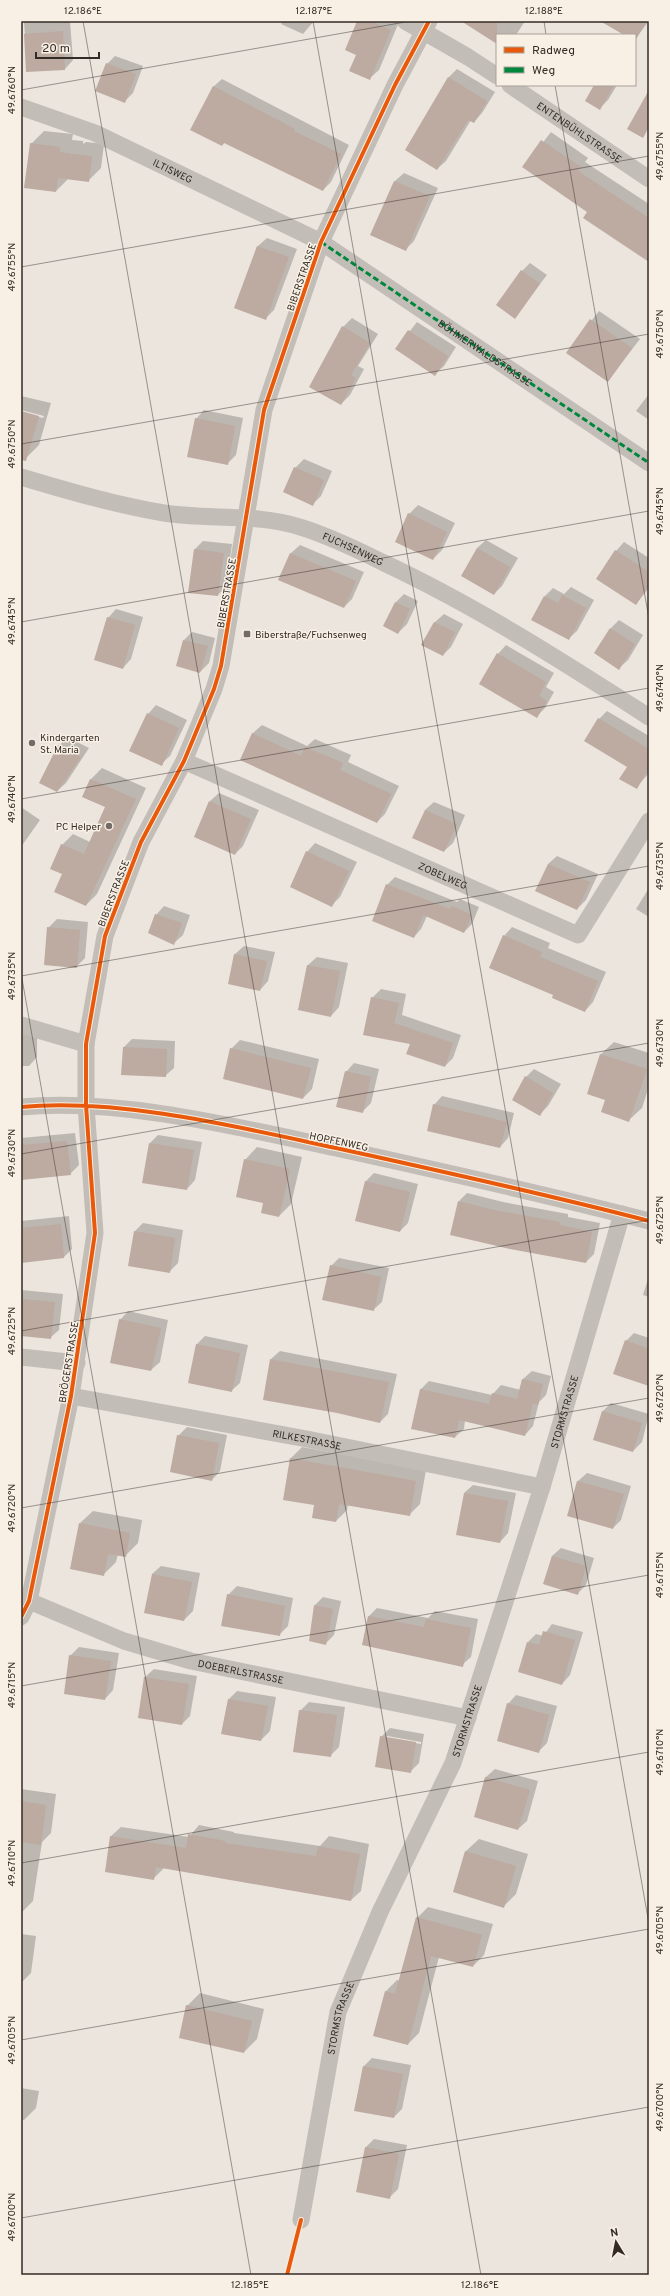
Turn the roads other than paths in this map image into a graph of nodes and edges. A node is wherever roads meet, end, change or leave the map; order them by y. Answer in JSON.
{"nodes":[{"id":1,"x":405,"y":21,"type":"edge"},
{"id":2,"x":426,"y":26,"type":"edge"},
{"id":3,"x":496,"y":75,"type":"edge"},
{"id":4,"x":511,"y":86,"type":"edge"},
{"id":5,"x":21,"y":107,"type":"edge"},
{"id":6,"x":649,"y":179,"type":"edge"},
{"id":7,"x":321,"y":242,"type":"junction"},
{"id":8,"x":649,"y":462,"type":"edge"},
{"id":9,"x":21,"y":477,"type":"edge"},
{"id":10,"x":247,"y":518,"type":"junction"},
{"id":11,"x":649,"y":718,"type":"edge"},
{"id":12,"x":184,"y":761,"type":"junction"},
{"id":13,"x":649,"y":821,"type":"edge"},
{"id":14,"x":21,"y":1025,"type":"edge"},
{"id":15,"x":86,"y":1044,"type":"junction"},
{"id":16,"x":86,"y":1105,"type":"junction"},
{"id":17,"x":21,"y":1107,"type":"edge"},
{"id":18,"x":622,"y":1214,"type":"junction"},
{"id":19,"x":649,"y":1221,"type":"edge"},
{"id":20,"x":21,"y":1357,"type":"edge"},
{"id":21,"x":76,"y":1363,"type":"junction"},
{"id":22,"x":71,"y":1396,"type":"junction"},
{"id":23,"x":542,"y":1487,"type":"junction"},
{"id":24,"x":25,"y":1600,"type":"edge"},
{"id":25,"x":21,"y":1617,"type":"edge"},
{"id":26,"x":468,"y":1718,"type":"junction"},
{"id":27,"x":301,"y":2220,"type":"dead end"}],
"edges":[{"from":1,"to":2,"type":"street"},
{"from":2,"to":3,"type":"street"},
{"from":2,"to":7,"type":"street","name":"BIBERSTRASSE"},
{"from":4,"to":6,"type":"street","name":"ENTENBÜHLSTRASSE"},
{"from":5,"to":7,"type":"street","name":"ILTISWEG"},
{"from":7,"to":8,"type":"street","name":"BÖHMERWALDSTRASSE"},
{"from":7,"to":10,"type":"street","name":"BIBERSTRASSE"},
{"from":9,"to":10,"type":"street","name":"FUCHSENWEG"},
{"from":10,"to":11,"type":"street","name":"FUCHSENWEG"},
{"from":10,"to":12,"type":"street","name":"BIBERSTRASSE"},
{"from":12,"to":13,"type":"street","name":"ZOBELWEG"},
{"from":12,"to":15,"type":"street","name":"BIBERSTRASSE"},
{"from":14,"to":15,"type":"street"},
{"from":15,"to":16,"type":"street","name":"BIBERSTRASSE"},
{"from":16,"to":17,"type":"street","name":"HOPFENWEG"},
{"from":16,"to":18,"type":"street","name":"HOPFENWEG"},
{"from":16,"to":21,"type":"street","name":"BRÖGERSTRASSE"},
{"from":18,"to":19,"type":"street","name":"HOPFENWEG"},
{"from":18,"to":23,"type":"street","name":"STORMSTRASSE"},
{"from":20,"to":21,"type":"street"},
{"from":21,"to":22,"type":"street","name":"BRÖGERSTRASSE"},
{"from":22,"to":23,"type":"street","name":"RILKESTRASSE"},
{"from":22,"to":24,"type":"street","name":"BRÖGERSTRASSE"},
{"from":23,"to":26,"type":"street","name":"STORMSTRASSE"},
{"from":24,"to":25,"type":"street","name":"BRÖGERSTRASSE"},
{"from":24,"to":26,"type":"street","name":"DOEBERLSTRASSE"},
{"from":26,"to":27,"type":"street","name":"STORMSTRASSE"}]}
